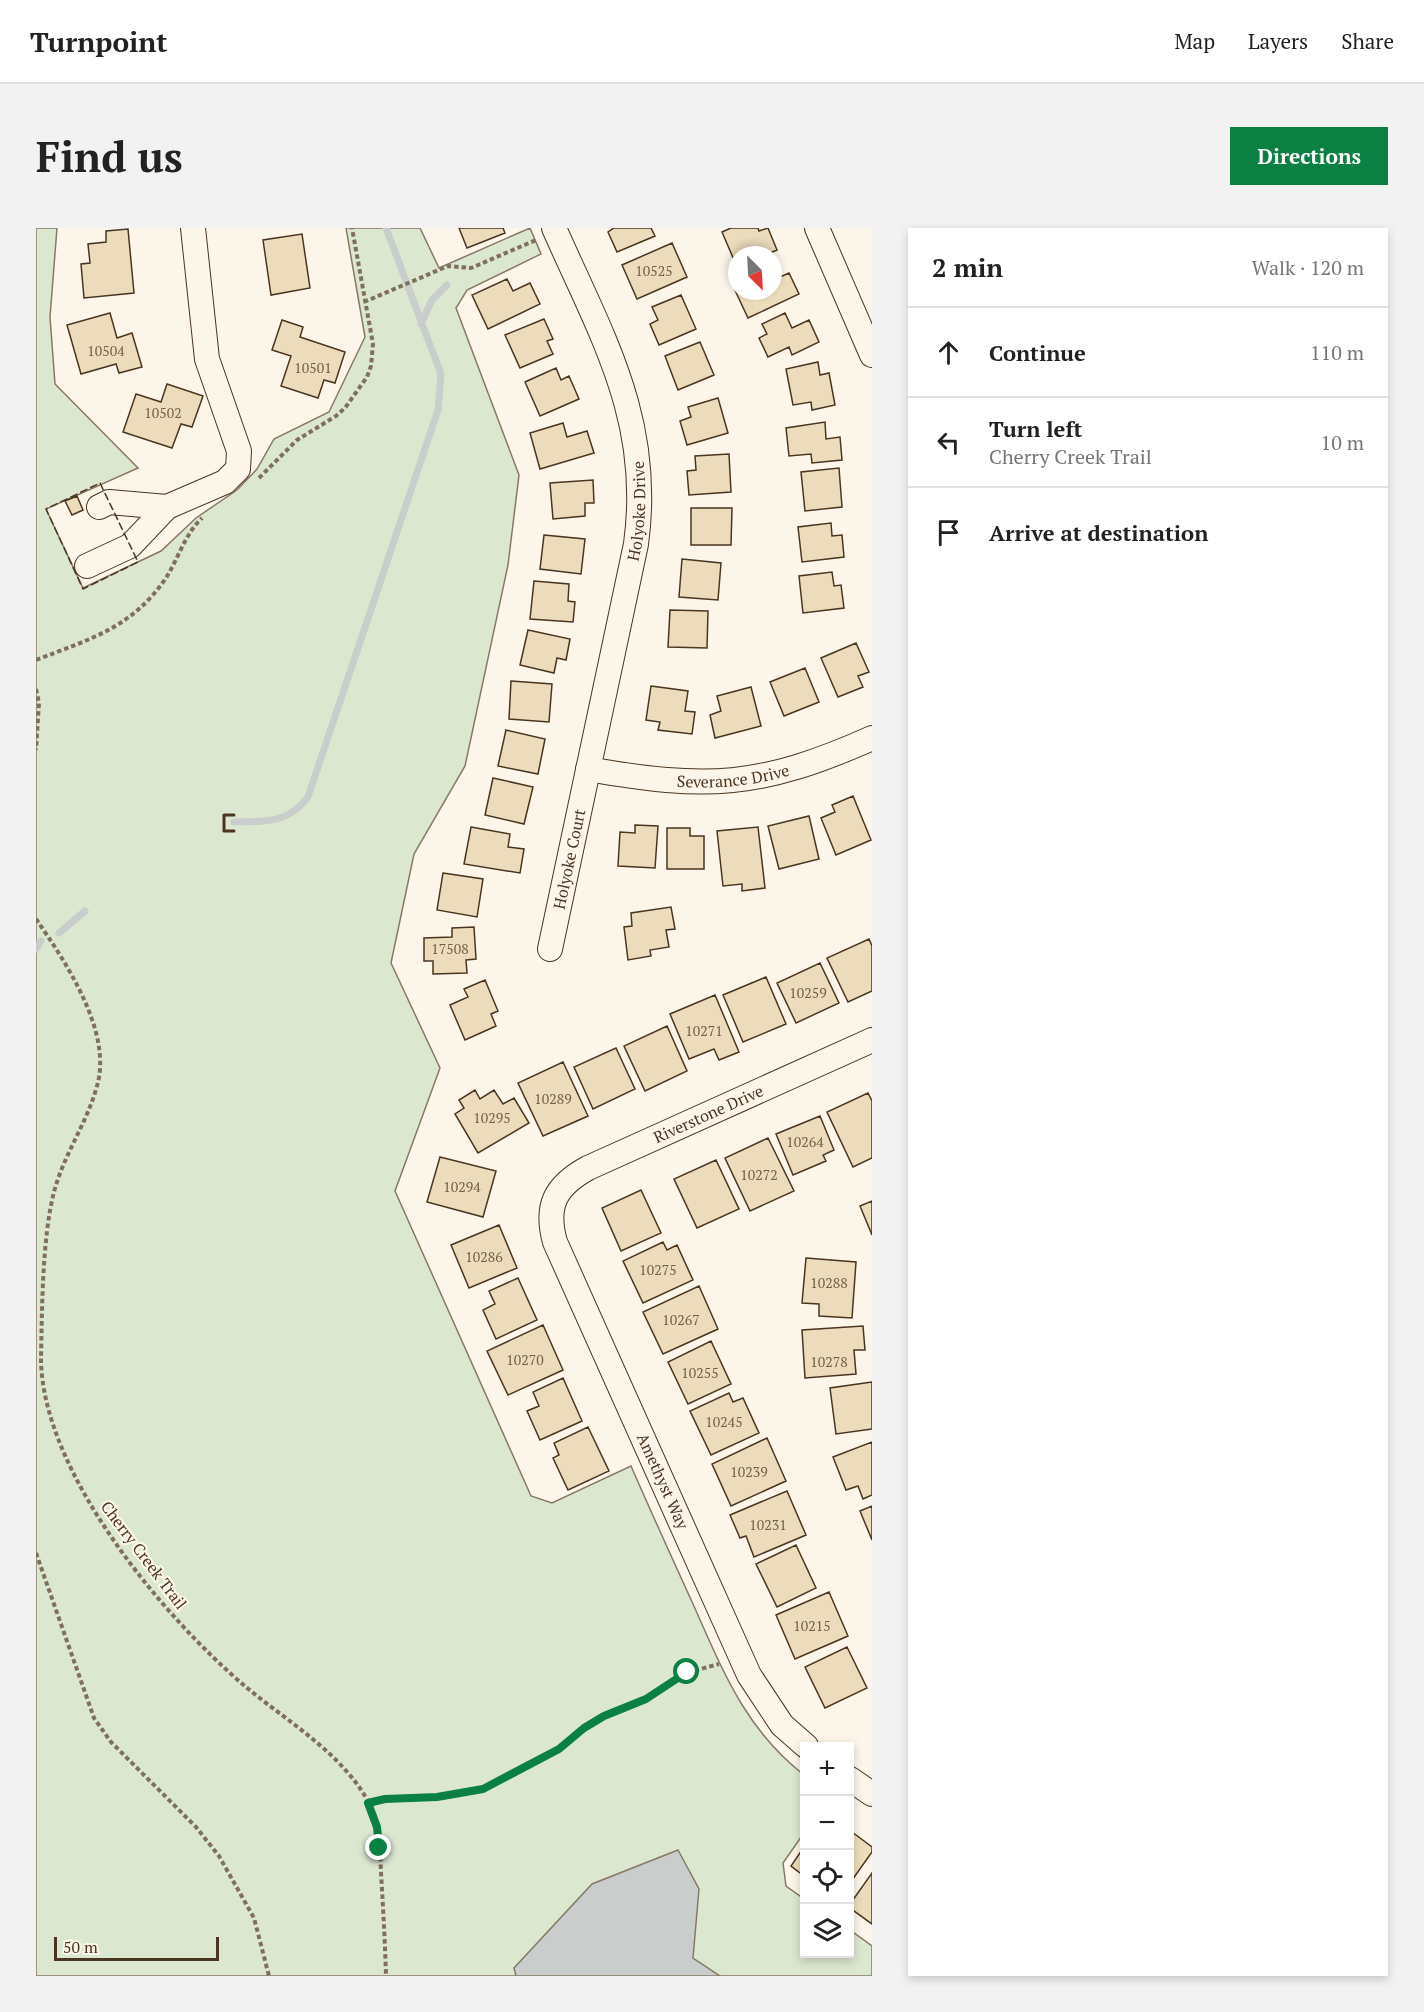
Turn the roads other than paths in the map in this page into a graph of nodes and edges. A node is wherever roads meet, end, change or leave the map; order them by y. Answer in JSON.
{"nodes":[{"id":1,"x":193,"y":228,"type":"edge"},
{"id":2,"x":817,"y":228,"type":"edge"},
{"id":3,"x":545,"y":234,"type":"edge"},
{"id":4,"x":872,"y":355,"type":"edge"},
{"id":5,"x":99,"y":507,"type":"dead end"},
{"id":6,"x":168,"y":507,"type":"junction"},
{"id":7,"x":87,"y":566,"type":"dead end"},
{"id":8,"x":872,"y":738,"type":"edge"},
{"id":9,"x":588,"y":769,"type":"junction"},
{"id":10,"x":550,"y":949,"type":"dead end"},
{"id":11,"x":872,"y":1040,"type":"edge"},
{"id":12,"x":554,"y":1200,"type":"joint"},
{"id":13,"x":801,"y":1742,"type":"edge"},
{"id":14,"x":854,"y":1782,"type":"edge"},
{"id":15,"x":872,"y":1794,"type":"edge"}],
"edges":[{"from":1,"to":6,"type":"street"},
{"from":2,"to":4,"type":"street"},
{"from":3,"to":9,"type":"street","name":"Holyoke Drive"},
{"from":5,"to":6,"type":"street"},
{"from":6,"to":7,"type":"street"},
{"from":8,"to":9,"type":"street","name":"Severance Drive"},
{"from":9,"to":10,"type":"street","name":"Holyoke Court"},
{"from":11,"to":12,"type":"street","name":"Riverstone Drive"},
{"from":12,"to":13,"type":"street","name":"Amethyst Way"},
{"from":14,"to":15,"type":"street"}]}
